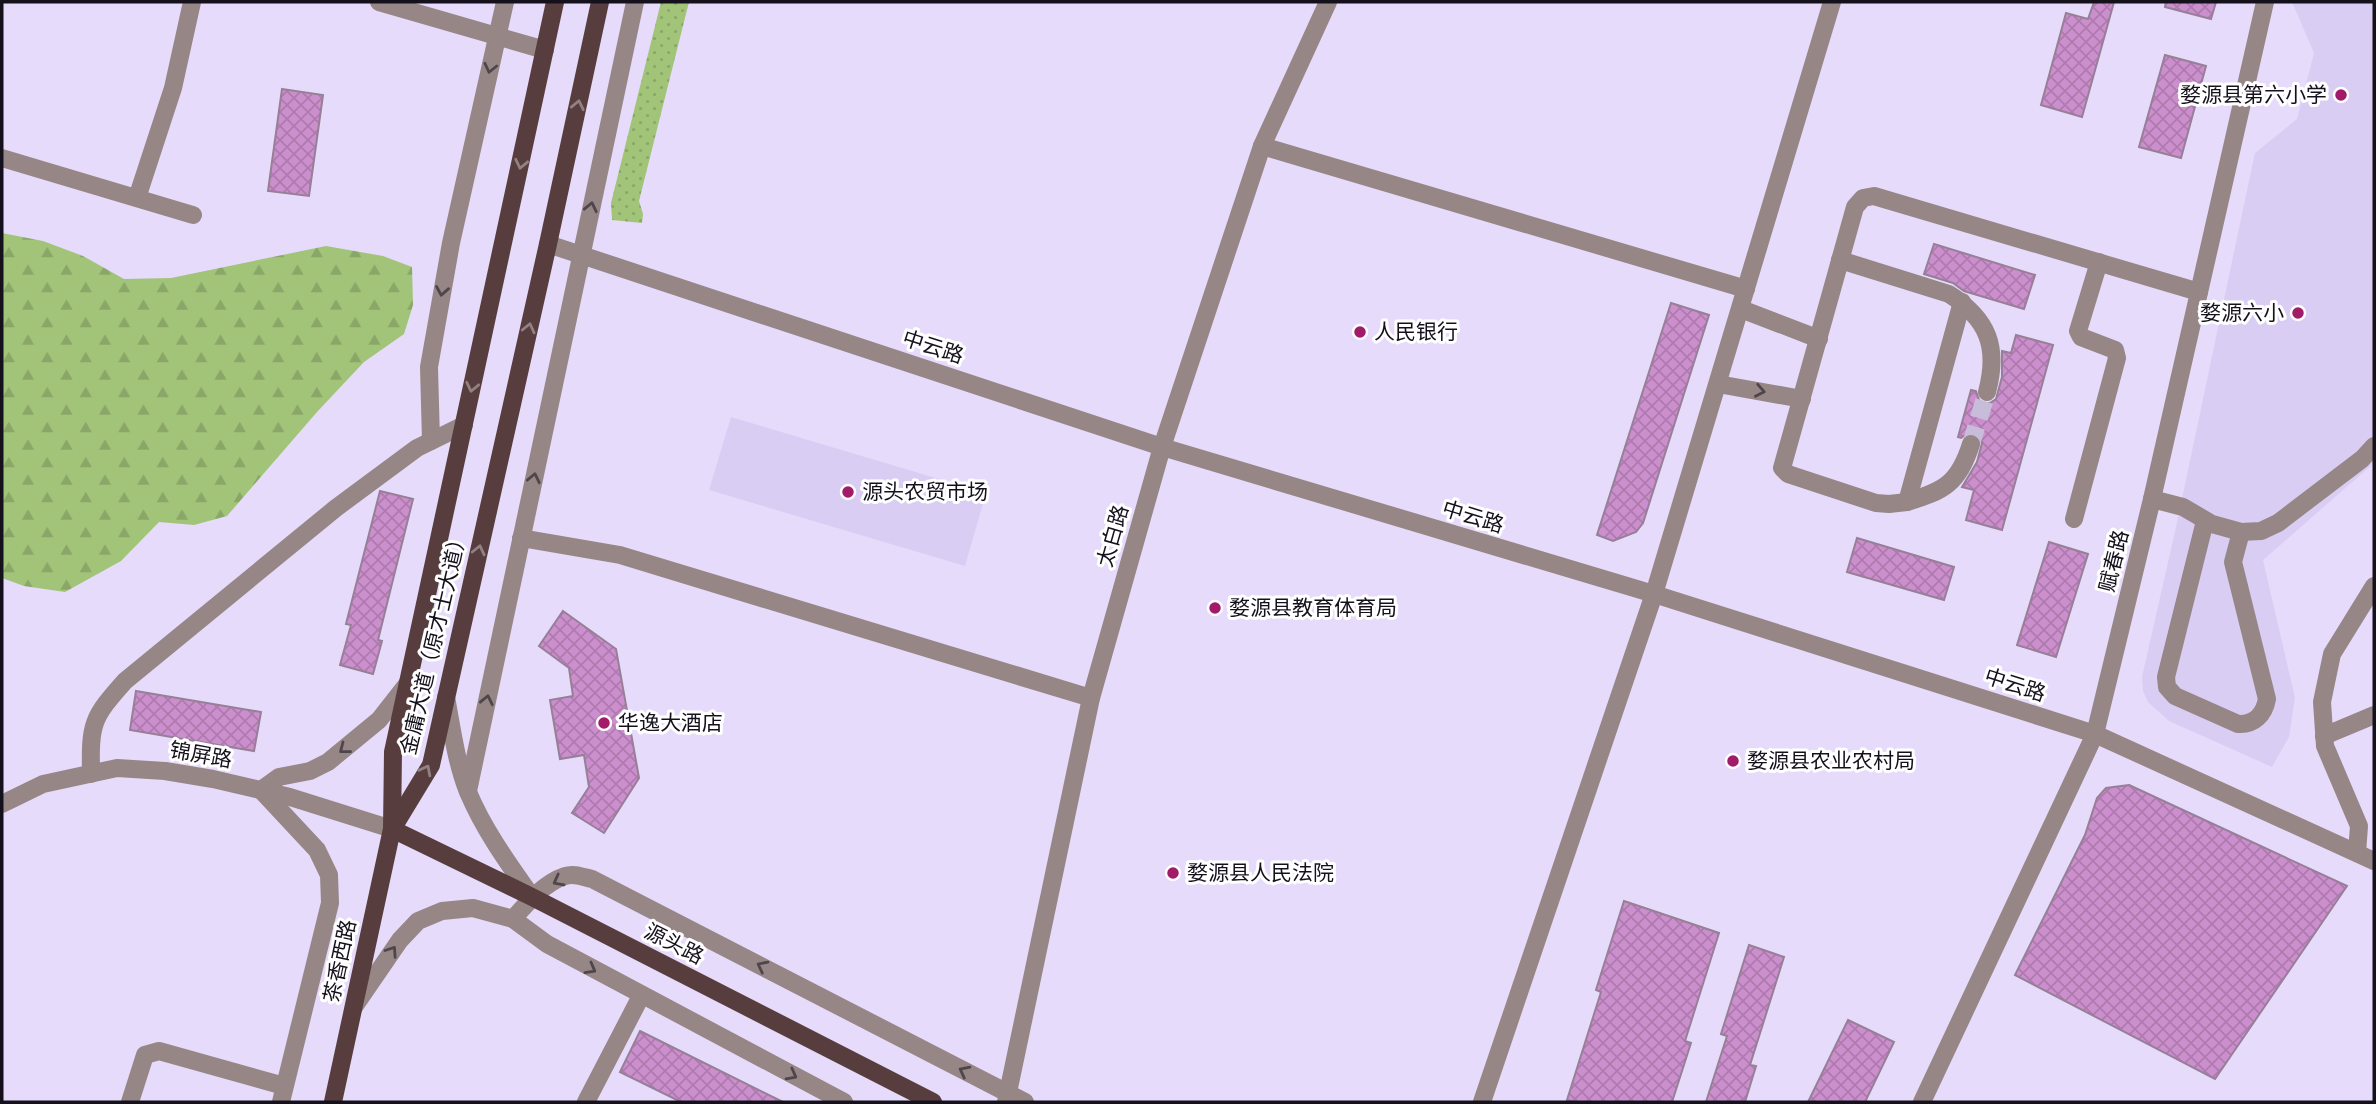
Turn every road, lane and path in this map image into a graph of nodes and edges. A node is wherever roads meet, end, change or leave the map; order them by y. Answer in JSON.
{"nodes":[{"id":1,"x":192,"y":2,"type":"edge"},
{"id":2,"x":379,"y":2,"type":"edge"},
{"id":3,"x":505,"y":2,"type":"edge"},
{"id":4,"x":555,"y":2,"type":"edge"},
{"id":5,"x":600,"y":2,"type":"edge"},
{"id":6,"x":635,"y":2,"type":"edge"},
{"id":7,"x":1328,"y":2,"type":"edge"},
{"id":8,"x":1832,"y":2,"type":"edge"},
{"id":9,"x":2264,"y":2,"type":"edge"},
{"id":10,"x":498,"y":36,"type":"junction"},
{"id":11,"x":545,"y":50,"type":"junction"},
{"id":12,"x":1262,"y":146,"type":"junction"},
{"id":13,"x":2,"y":158,"type":"edge"},
{"id":14,"x":137,"y":198,"type":"junction"},
{"id":15,"x":193,"y":215,"type":"dead end"},
{"id":16,"x":548,"y":244,"type":"junction"},
{"id":17,"x":581,"y":255,"type":"junction"},
{"id":18,"x":1840,"y":260,"type":"junction"},
{"id":19,"x":2099,"y":262,"type":"junction"},
{"id":20,"x":1746,"y":289,"type":"junction"},
{"id":21,"x":2199,"y":292,"type":"junction"},
{"id":22,"x":1962,"y":302,"type":"junction"},
{"id":23,"x":1741,"y":309,"type":"junction"},
{"id":24,"x":1819,"y":339,"type":"junction"},
{"id":25,"x":1718,"y":384,"type":"junction"},
{"id":26,"x":1987,"y":392,"type":"tunnel mouth"},
{"id":27,"x":1802,"y":399,"type":"junction"},
{"id":28,"x":464,"y":425,"type":"junction"},
{"id":29,"x":431,"y":442,"type":"junction"},
{"id":30,"x":1971,"y":444,"type":"tunnel mouth"},
{"id":31,"x":2374,"y":446,"type":"edge"},
{"id":32,"x":1162,"y":447,"type":"junction"},
{"id":33,"x":2152,"y":499,"type":"junction"},
{"id":34,"x":1907,"y":502,"type":"junction"},
{"id":35,"x":2074,"y":519,"type":"dead end"},
{"id":36,"x":2205,"y":521,"type":"junction"},
{"id":37,"x":2241,"y":532,"type":"junction"},
{"id":38,"x":521,"y":538,"type":"junction"},
{"id":39,"x":2374,"y":586,"type":"edge"},
{"id":40,"x":1654,"y":594,"type":"junction"},
{"id":41,"x":408,"y":683,"type":"junction"},
{"id":42,"x":446,"y":696,"type":"junction"},
{"id":43,"x":1091,"y":698,"type":"junction"},
{"id":44,"x":2374,"y":715,"type":"edge"},
{"id":45,"x":2095,"y":734,"type":"junction"},
{"id":46,"x":2324,"y":736,"type":"junction"},
{"id":47,"x":91,"y":774,"type":"junction"},
{"id":48,"x":261,"y":790,"type":"junction"},
{"id":49,"x":468,"y":791,"type":"junction"},
{"id":50,"x":2,"y":804,"type":"edge"},
{"id":51,"x":392,"y":830,"type":"junction"},
{"id":52,"x":2357,"y":853,"type":"junction"},
{"id":53,"x":2374,"y":860,"type":"edge"},
{"id":54,"x":532,"y":897,"type":"junction"},
{"id":55,"x":513,"y":919,"type":"junction"},
{"id":56,"x":641,"y":996,"type":"junction"},
{"id":57,"x":354,"y":1007,"type":"junction"},
{"id":58,"x":283,"y":1094,"type":"edge"},
{"id":59,"x":1007,"y":1098,"type":"edge"},
{"id":60,"x":130,"y":1102,"type":"edge"},
{"id":61,"x":333,"y":1102,"type":"edge"},
{"id":62,"x":586,"y":1102,"type":"edge"},
{"id":63,"x":844,"y":1102,"type":"edge"},
{"id":64,"x":933,"y":1102,"type":"edge"},
{"id":65,"x":1025,"y":1102,"type":"edge"},
{"id":66,"x":1482,"y":1102,"type":"edge"},
{"id":67,"x":1922,"y":1102,"type":"edge"}],
"edges":[{"from":1,"to":14,"type":"street"},
{"from":2,"to":10,"type":"street"},
{"from":3,"to":10,"type":"street"},
{"from":4,"to":11,"type":"main road","name":"金庸大道（原才士大道）"},
{"from":16,"to":5,"type":"main road","name":"金庸大道（原才士大道）","one_way":true},
{"from":17,"to":6,"type":"street","one_way":true},
{"from":7,"to":12,"type":"street","name":"太白路"},
{"from":8,"to":20,"type":"street"},
{"from":9,"to":21,"type":"street","name":"赋春路"},
{"from":10,"to":11,"type":"street"},
{"from":10,"to":29,"type":"street","one_way":true},
{"from":11,"to":28,"type":"main road","name":"金庸大道（原才士大道）","one_way":true},
{"from":12,"to":20,"type":"street"},
{"from":12,"to":32,"type":"street","name":"太白路"},
{"from":13,"to":14,"type":"street"},
{"from":14,"to":15,"type":"street"},
{"from":16,"to":17,"type":"street","name":"中云路"},
{"from":42,"to":16,"type":"main road","name":"金庸大道（原才士大道）","one_way":true},
{"from":17,"to":32,"type":"street","name":"中云路"},
{"from":38,"to":17,"type":"street","one_way":true},
{"from":18,"to":19,"type":"street"},
{"from":18,"to":22,"type":"street"},
{"from":18,"to":24,"type":"street"},
{"from":19,"to":21,"type":"street"},
{"from":19,"to":35,"type":"street"},
{"from":20,"to":23,"type":"street"},
{"from":21,"to":33,"type":"street","name":"赋春路"},
{"from":22,"to":26,"type":"street"},
{"from":22,"to":34,"type":"street"},
{"from":23,"to":24,"type":"street"},
{"from":23,"to":25,"type":"street"},
{"from":24,"to":27,"type":"street"},
{"from":25,"to":27,"type":"street","one_way":true},
{"from":25,"to":40,"type":"street"},
{"from":27,"to":34,"type":"street"},
{"from":28,"to":29,"type":"street"},
{"from":28,"to":41,"type":"main road","name":"金庸大道（原才士大道）"},
{"from":29,"to":47,"type":"street"},
{"from":30,"to":34,"type":"street"},
{"from":31,"to":37,"type":"street"},
{"from":32,"to":40,"type":"street","name":"中云路"},
{"from":32,"to":43,"type":"street","name":"太白路"},
{"from":33,"to":36,"type":"street"},
{"from":33,"to":45,"type":"street","name":"赋春路"},
{"from":36,"to":37,"type":"street"},
{"from":36,"to":37,"type":"street"},
{"from":38,"to":43,"type":"street"},
{"from":49,"to":38,"type":"street","one_way":true},
{"from":39,"to":46,"type":"street"},
{"from":40,"to":45,"type":"street","name":"中云路"},
{"from":40,"to":66,"type":"street"},
{"from":41,"to":48,"type":"street","one_way":true},
{"from":41,"to":51,"type":"main road","name":"金庸大道（原才士大道）"},
{"from":42,"to":49,"type":"street"},
{"from":51,"to":42,"type":"main road","name":"金庸大道（原才士大道）","one_way":true},
{"from":43,"to":59,"type":"street","name":"太白路"},
{"from":44,"to":46,"type":"street"},
{"from":45,"to":52,"type":"street","name":"中云路"},
{"from":45,"to":67,"type":"street","name":"赋春路"},
{"from":46,"to":52,"type":"street"},
{"from":47,"to":48,"type":"street","name":"锦屏路"},
{"from":47,"to":50,"type":"street","name":"锦屏路"},
{"from":48,"to":51,"type":"street","name":"锦屏路"},
{"from":48,"to":58,"type":"street"},
{"from":49,"to":54,"type":"street"},
{"from":51,"to":54,"type":"main road","name":"源头路"},
{"from":51,"to":57,"type":"main road","name":"茶香西路"},
{"from":52,"to":53,"type":"street","name":"中云路"},
{"from":54,"to":55,"type":"street"},
{"from":59,"to":54,"type":"street","one_way":true},
{"from":54,"to":64,"type":"main road","name":"源头路"},
{"from":55,"to":56,"type":"street","one_way":true},
{"from":57,"to":55,"type":"street","one_way":true},
{"from":56,"to":62,"type":"street"},
{"from":56,"to":63,"type":"street","one_way":true},
{"from":57,"to":61,"type":"main road","name":"茶香西路"},
{"from":58,"to":60,"type":"street"},
{"from":59,"to":65,"type":"street"}]}
